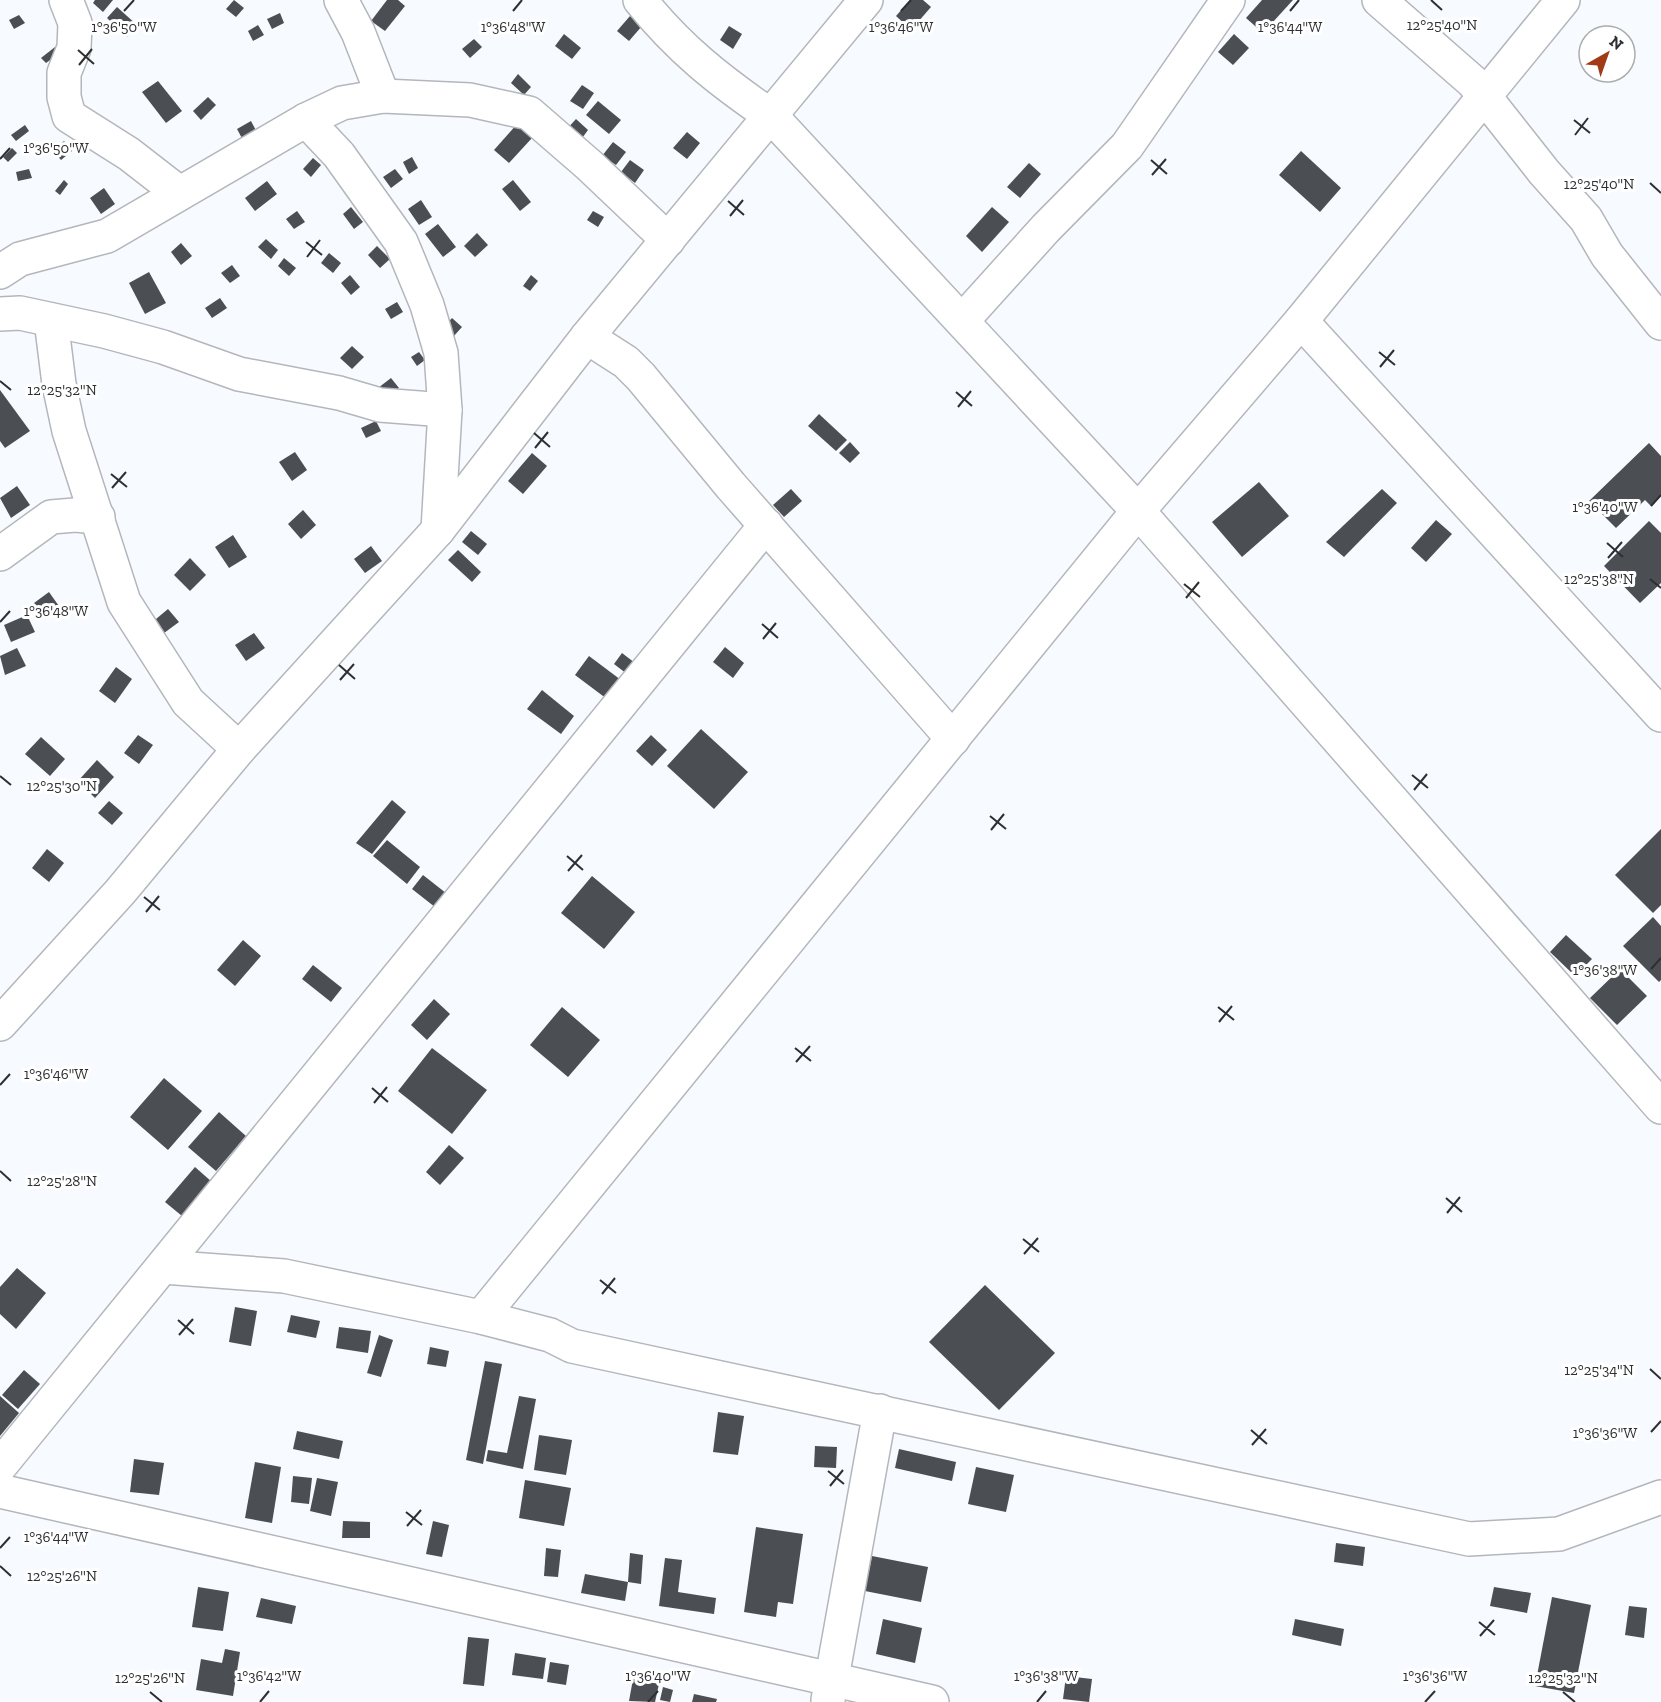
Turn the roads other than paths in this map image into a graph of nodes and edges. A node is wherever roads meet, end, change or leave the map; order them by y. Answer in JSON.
{"nodes":[{"id":1,"x":66,"y":0,"type":"edge"},
{"id":2,"x":341,"y":0,"type":"edge"},
{"id":3,"x":640,"y":0,"type":"edge"},
{"id":4,"x":866,"y":0,"type":"edge"},
{"id":5,"x":1228,"y":0,"type":"edge"},
{"id":6,"x":1379,"y":0,"type":"edge"},
{"id":7,"x":1563,"y":0,"type":"edge"},
{"id":8,"x":383,"y":96,"type":"junction"},
{"id":9,"x":1486,"y":97,"type":"junction"},
{"id":10,"x":771,"y":116,"type":"junction"},
{"id":11,"x":306,"y":120,"type":"junction"},
{"id":12,"x":178,"y":192,"type":"junction"},
{"id":13,"x":668,"y":240,"type":"junction"},
{"id":14,"x":0,"y":272,"type":"edge"},
{"id":15,"x":0,"y":314,"type":"edge"},
{"id":16,"x":51,"y":320,"type":"junction"},
{"id":17,"x":962,"y":321,"type":"junction"},
{"id":18,"x":1301,"y":321,"type":"junction"},
{"id":19,"x":1661,"y":323,"type":"edge"},
{"id":20,"x":587,"y":337,"type":"junction"},
{"id":21,"x":445,"y":410,"type":"junction"},
{"id":22,"x":1138,"y":511,"type":"junction"},
{"id":23,"x":98,"y":517,"type":"junction"},
{"id":24,"x":766,"y":525,"type":"junction"},
{"id":25,"x":438,"y":530,"type":"junction"},
{"id":26,"x":0,"y":554,"type":"edge"},
{"id":27,"x":1661,"y":715,"type":"edge"},
{"id":28,"x":953,"y":739,"type":"junction"},
{"id":29,"x":239,"y":749,"type":"junction"},
{"id":30,"x":0,"y":1024,"type":"edge"},
{"id":31,"x":1661,"y":1107,"type":"edge"},
{"id":32,"x":163,"y":1267,"type":"junction"},
{"id":33,"x":481,"y":1317,"type":"junction"},
{"id":34,"x":879,"y":1411,"type":"junction"},
{"id":35,"x":0,"y":1466,"type":"edge"},
{"id":36,"x":0,"y":1491,"type":"edge"},
{"id":37,"x":1661,"y":1497,"type":"edge"},
{"id":38,"x":830,"y":1691,"type":"edge"},
{"id":39,"x":932,"y":1702,"type":"edge"}],
"edges":[{"from":1,"to":12,"type":"street"},
{"from":2,"to":8,"type":"street"},
{"from":3,"to":10,"type":"street"},
{"from":4,"to":10,"type":"street"},
{"from":5,"to":17,"type":"street"},
{"from":6,"to":9,"type":"street"},
{"from":7,"to":9,"type":"street"},
{"from":8,"to":11,"type":"street"},
{"from":8,"to":13,"type":"street"},
{"from":9,"to":18,"type":"street"},
{"from":9,"to":19,"type":"street"},
{"from":10,"to":13,"type":"street"},
{"from":10,"to":17,"type":"street"},
{"from":11,"to":12,"type":"street"},
{"from":11,"to":21,"type":"street"},
{"from":12,"to":14,"type":"street"},
{"from":13,"to":20,"type":"street"},
{"from":15,"to":16,"type":"street"},
{"from":16,"to":21,"type":"street"},
{"from":16,"to":23,"type":"street"},
{"from":17,"to":22,"type":"street"},
{"from":18,"to":22,"type":"street"},
{"from":18,"to":27,"type":"street"},
{"from":20,"to":24,"type":"street"},
{"from":20,"to":25,"type":"street"},
{"from":21,"to":25,"type":"street"},
{"from":22,"to":28,"type":"street"},
{"from":22,"to":31,"type":"street"},
{"from":23,"to":26,"type":"street"},
{"from":23,"to":29,"type":"street"},
{"from":24,"to":28,"type":"street"},
{"from":24,"to":32,"type":"street"},
{"from":25,"to":29,"type":"street"},
{"from":28,"to":33,"type":"street"},
{"from":29,"to":30,"type":"street"},
{"from":32,"to":33,"type":"street"},
{"from":32,"to":35,"type":"street"},
{"from":33,"to":34,"type":"street"},
{"from":34,"to":37,"type":"street"},
{"from":34,"to":38,"type":"street"},
{"from":36,"to":38,"type":"street"},
{"from":38,"to":39,"type":"street"}]}
